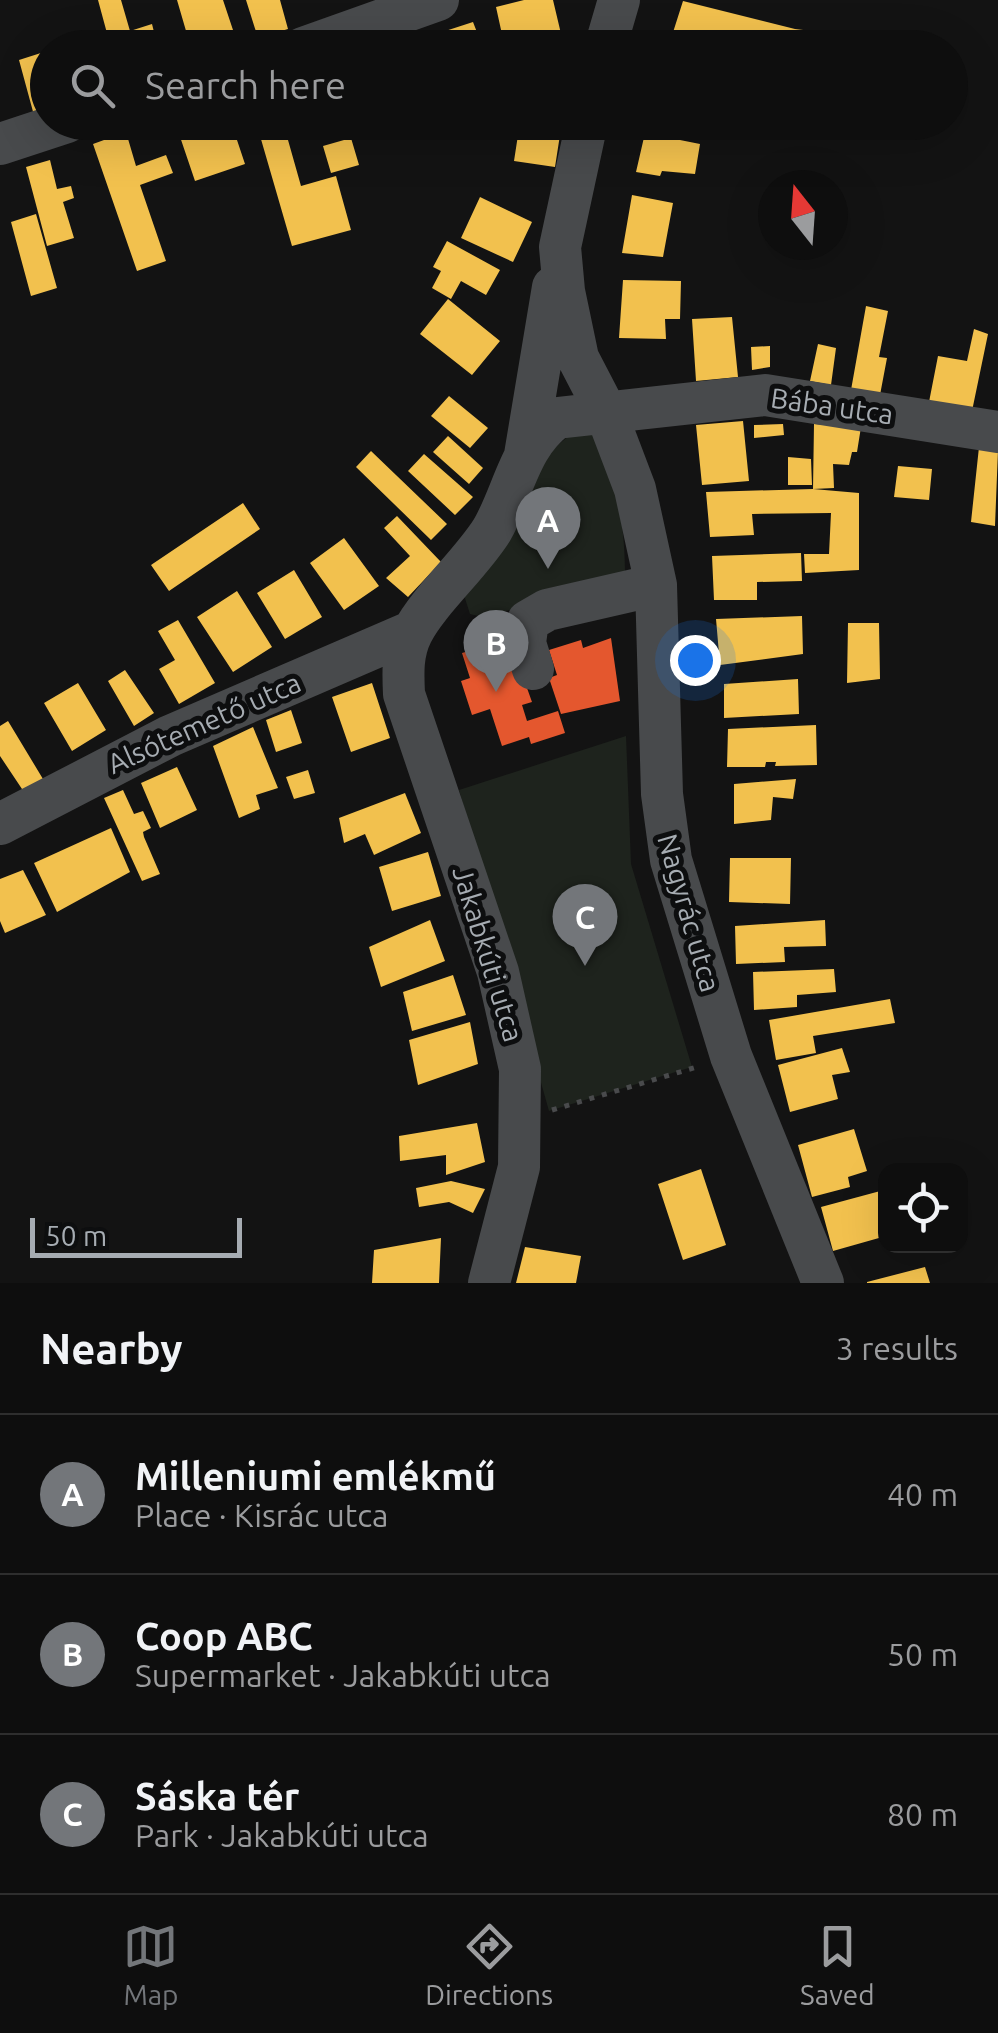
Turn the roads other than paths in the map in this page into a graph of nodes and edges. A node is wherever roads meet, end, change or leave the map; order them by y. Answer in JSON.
{"nodes":[{"id":1,"x":438,"y":0,"type":"edge"},
{"id":2,"x":619,"y":0,"type":"edge"},
{"id":3,"x":354,"y":30,"type":"edge"},
{"id":4,"x":610,"y":30,"type":"edge"},
{"id":5,"x":30,"y":134,"type":"edge"},
{"id":6,"x":583,"y":140,"type":"edge"},
{"id":7,"x":0,"y":144,"type":"edge"},
{"id":8,"x":560,"y":247,"type":"junction"},
{"id":9,"x":605,"y":410,"type":"junction"},
{"id":10,"x":998,"y":432,"type":"edge"},
{"id":11,"x":525,"y":455,"type":"junction"},
{"id":12,"x":656,"y":585,"type":"junction"},
{"id":13,"x":412,"y":631,"type":"junction"},
{"id":14,"x":533,"y":669,"type":"dead end"},
{"id":15,"x":0,"y":824,"type":"edge"},
{"id":16,"x":489,"y":1283,"type":"edge"},
{"id":17,"x":823,"y":1283,"type":"edge"}],
"edges":[{"from":1,"to":3,"type":"street"},
{"from":2,"to":4,"type":"street"},
{"from":5,"to":7,"type":"street"},
{"from":6,"to":8,"type":"street"},
{"from":8,"to":9,"type":"street","name":"Nagyrác utca"},
{"from":8,"to":11,"type":"street"},
{"from":9,"to":10,"type":"street","name":"Bába utca"},
{"from":9,"to":11,"type":"street","name":"Bába utca"},
{"from":9,"to":12,"type":"street","name":"Nagyrác utca"},
{"from":11,"to":13,"type":"street"},
{"from":12,"to":14,"type":"street"},
{"from":12,"to":17,"type":"street","name":"Nagyrác utca"},
{"from":13,"to":15,"type":"street","name":"Alsótemető utca"},
{"from":13,"to":16,"type":"street","name":"Jakabkúti utca"}]}
